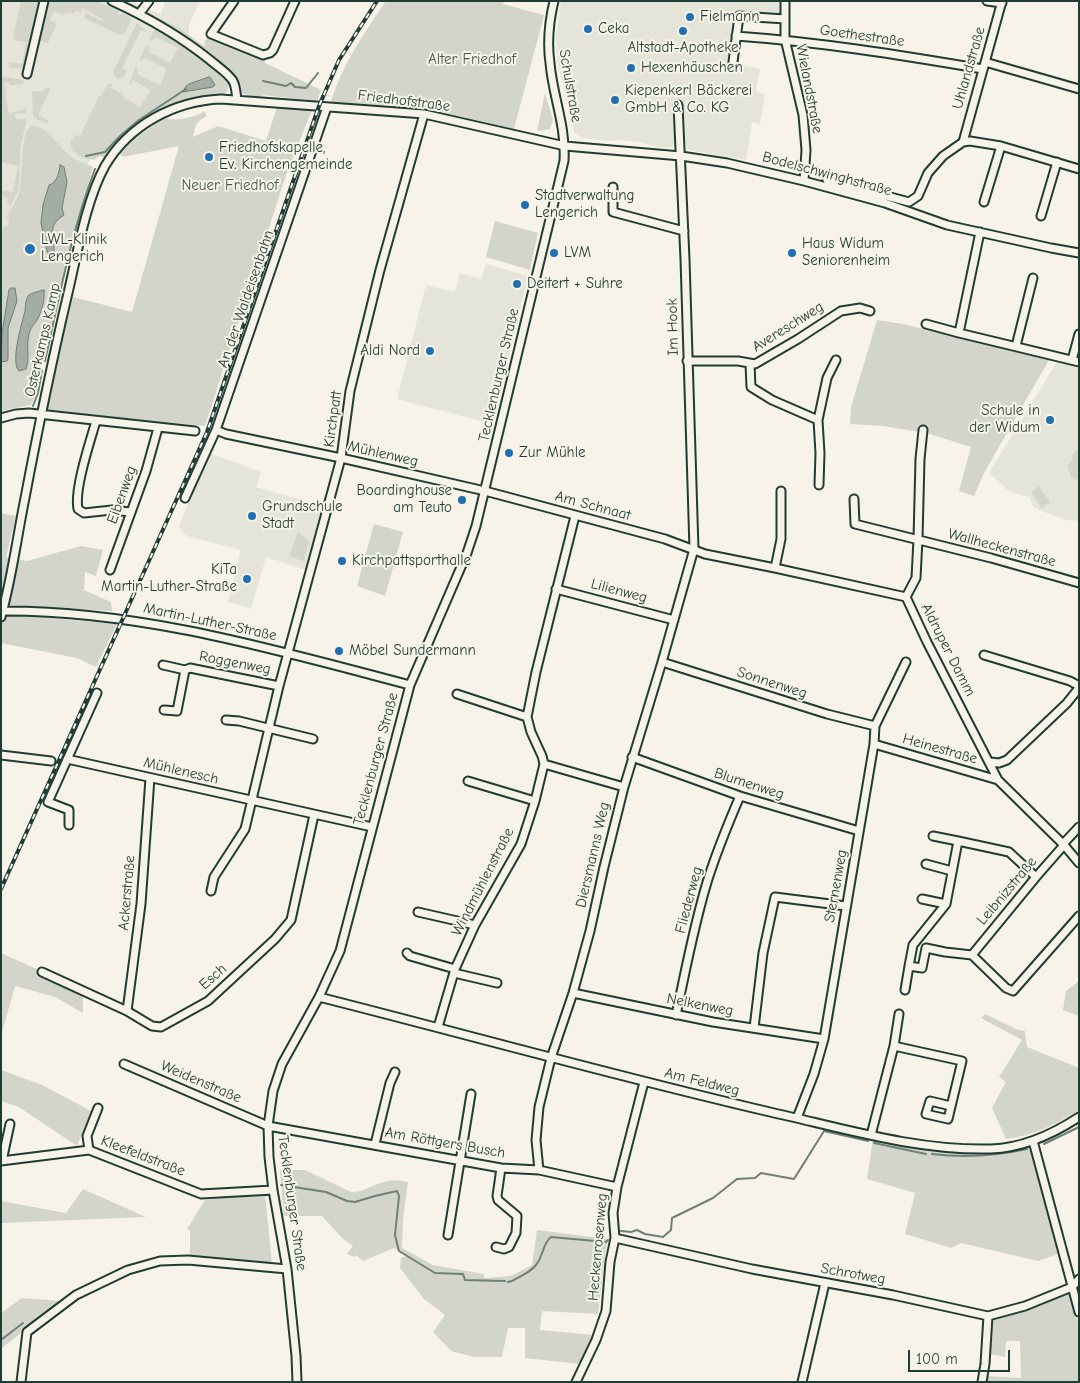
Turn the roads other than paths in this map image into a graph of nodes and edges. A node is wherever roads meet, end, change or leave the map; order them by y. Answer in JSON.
{"nodes":[{"id":1,"x":44,"y":1,"type":"edge"},
{"id":2,"x":112,"y":1,"type":"edge"},
{"id":3,"x":149,"y":1,"type":"edge"},
{"id":4,"x":234,"y":1,"type":"edge"},
{"id":5,"x":295,"y":1,"type":"edge"},
{"id":6,"x":554,"y":1,"type":"edge"},
{"id":7,"x":785,"y":1,"type":"edge"},
{"id":8,"x":987,"y":1,"type":"edge"},
{"id":9,"x":1002,"y":2,"type":"edge"},
{"id":10,"x":139,"y":14,"type":"junction"},
{"id":11,"x":785,"y":19,"type":"junction"},
{"id":12,"x":736,"y":36,"type":"junction"},
{"id":13,"x":785,"y":39,"type":"junction"},
{"id":14,"x":732,"y":62,"type":"dead end"},
{"id":15,"x":985,"y":62,"type":"junction"},
{"id":16,"x":983,"y":70,"type":"junction"},
{"id":17,"x":27,"y":74,"type":"dead end"},
{"id":18,"x":1079,"y":89,"type":"edge"},
{"id":19,"x":237,"y":100,"type":"junction"},
{"id":20,"x":678,"y":105,"type":"dead end"},
{"id":21,"x":327,"y":107,"type":"junction"},
{"id":22,"x":424,"y":114,"type":"junction"},
{"id":23,"x":963,"y":142,"type":"junction"},
{"id":24,"x":565,"y":146,"type":"junction"},
{"id":25,"x":1001,"y":146,"type":"junction"},
{"id":26,"x":681,"y":156,"type":"junction"},
{"id":27,"x":1057,"y":162,"type":"junction"},
{"id":28,"x":1079,"y":169,"type":"edge"},
{"id":29,"x":827,"y":180,"type":"dead end"},
{"id":30,"x":804,"y":181,"type":"junction"},
{"id":31,"x":613,"y":187,"type":"dead end"},
{"id":32,"x":984,"y":202,"type":"dead end"},
{"id":33,"x":1041,"y":216,"type":"dead end"},
{"id":34,"x":684,"y":231,"type":"junction"},
{"id":35,"x":980,"y":232,"type":"junction"},
{"id":36,"x":1079,"y":252,"type":"edge"},
{"id":37,"x":1033,"y":278,"type":"dead end"},
{"id":38,"x":870,"y":311,"type":"dead end"},
{"id":39,"x":926,"y":324,"type":"dead end"},
{"id":40,"x":959,"y":334,"type":"junction"},
{"id":41,"x":1079,"y":334,"type":"edge"},
{"id":42,"x":1016,"y":346,"type":"junction"},
{"id":43,"x":836,"y":360,"type":"dead end"},
{"id":44,"x":687,"y":361,"type":"junction"},
{"id":45,"x":1076,"y":361,"type":"edge"},
{"id":46,"x":750,"y":364,"type":"junction"},
{"id":47,"x":41,"y":415,"type":"junction"},
{"id":48,"x":1,"y":418,"type":"edge"},
{"id":49,"x":818,"y":420,"type":"junction"},
{"id":50,"x":96,"y":421,"type":"junction"},
{"id":51,"x":158,"y":428,"type":"junction"},
{"id":52,"x":216,"y":430,"type":"junction"},
{"id":53,"x":923,"y":430,"type":"dead end"},
{"id":54,"x":195,"y":432,"type":"dead end"},
{"id":55,"x":341,"y":458,"type":"junction"},
{"id":56,"x":819,"y":485,"type":"dead end"},
{"id":57,"x":781,"y":491,"type":"dead end"},
{"id":58,"x":485,"y":492,"type":"junction"},
{"id":59,"x":185,"y":498,"type":"dead end"},
{"id":60,"x":854,"y":499,"type":"dead end"},
{"id":61,"x":130,"y":512,"type":"junction"},
{"id":62,"x":575,"y":516,"type":"junction"},
{"id":63,"x":918,"y":539,"type":"junction"},
{"id":64,"x":694,"y":549,"type":"junction"},
{"id":65,"x":775,"y":568,"type":"junction"},
{"id":66,"x":110,"y":570,"type":"dead end"},
{"id":67,"x":1079,"y":583,"type":"edge"},
{"id":68,"x":556,"y":589,"type":"junction"},
{"id":69,"x":906,"y":597,"type":"junction"},
{"id":70,"x":2,"y":613,"type":"edge"},
{"id":71,"x":674,"y":620,"type":"junction"},
{"id":72,"x":288,"y":653,"type":"junction"},
{"id":73,"x":984,"y":655,"type":"dead end"},
{"id":74,"x":662,"y":662,"type":"junction"},
{"id":75,"x":906,"y":662,"type":"dead end"},
{"id":76,"x":164,"y":665,"type":"dead end"},
{"id":77,"x":185,"y":670,"type":"junction"},
{"id":78,"x":410,"y":685,"type":"junction"},
{"id":79,"x":279,"y":686,"type":"junction"},
{"id":80,"x":1079,"y":687,"type":"edge"},
{"id":81,"x":97,"y":693,"type":"dead end"},
{"id":82,"x":457,"y":694,"type":"dead end"},
{"id":83,"x":164,"y":710,"type":"dead end"},
{"id":84,"x":527,"y":717,"type":"junction"},
{"id":85,"x":226,"y":720,"type":"dead end"},
{"id":86,"x":875,"y":726,"type":"junction"},
{"id":87,"x":269,"y":729,"type":"junction"},
{"id":88,"x":313,"y":739,"type":"dead end"},
{"id":89,"x":874,"y":744,"type":"junction"},
{"id":90,"x":1,"y":755,"type":"edge"},
{"id":91,"x":632,"y":758,"type":"junction"},
{"id":92,"x":67,"y":759,"type":"junction"},
{"id":93,"x":50,"y":761,"type":"dead end"},
{"id":94,"x":990,"y":762,"type":"junction"},
{"id":95,"x":544,"y":764,"type":"junction"},
{"id":96,"x":150,"y":778,"type":"junction"},
{"id":97,"x":998,"y":780,"type":"junction"},
{"id":98,"x":468,"y":781,"type":"dead end"},
{"id":99,"x":624,"y":787,"type":"junction"},
{"id":100,"x":740,"y":796,"type":"junction"},
{"id":101,"x":251,"y":801,"type":"junction"},
{"id":102,"x":535,"y":801,"type":"junction"},
{"id":103,"x":314,"y":815,"type":"junction"},
{"id":104,"x":69,"y":825,"type":"dead end"},
{"id":105,"x":372,"y":827,"type":"junction"},
{"id":106,"x":1079,"y":827,"type":"edge"},
{"id":107,"x":859,"y":831,"type":"junction"},
{"id":108,"x":932,"y":836,"type":"dead end"},
{"id":109,"x":958,"y":841,"type":"junction"},
{"id":110,"x":1064,"y":845,"type":"junction"},
{"id":111,"x":1079,"y":863,"type":"edge"},
{"id":112,"x":926,"y":864,"type":"dead end"},
{"id":113,"x":952,"y":871,"type":"junction"},
{"id":114,"x":1036,"y":876,"type":"junction"},
{"id":115,"x":210,"y":891,"type":"dead end"},
{"id":116,"x":922,"y":900,"type":"dead end"},
{"id":117,"x":946,"y":904,"type":"junction"},
{"id":118,"x":846,"y":906,"type":"junction"},
{"id":119,"x":418,"y":912,"type":"dead end"},
{"id":120,"x":1079,"y":916,"type":"edge"},
{"id":121,"x":475,"y":925,"type":"junction"},
{"id":122,"x":913,"y":945,"type":"junction"},
{"id":123,"x":926,"y":948,"type":"junction"},
{"id":124,"x":407,"y":953,"type":"dead end"},
{"id":125,"x":972,"y":955,"type":"junction"},
{"id":126,"x":909,"y":966,"type":"junction"},
{"id":127,"x":455,"y":971,"type":"junction"},
{"id":128,"x":42,"y":972,"type":"dead end"},
{"id":129,"x":497,"y":983,"type":"dead end"},
{"id":130,"x":905,"y":990,"type":"dead end"},
{"id":131,"x":573,"y":993,"type":"junction"},
{"id":132,"x":319,"y":997,"type":"junction"},
{"id":133,"x":127,"y":1011,"type":"junction"},
{"id":134,"x":900,"y":1014,"type":"dead end"},
{"id":135,"x":676,"y":1015,"type":"junction"},
{"id":136,"x":438,"y":1027,"type":"junction"},
{"id":137,"x":754,"y":1028,"type":"junction"},
{"id":138,"x":824,"y":1039,"type":"junction"},
{"id":139,"x":894,"y":1046,"type":"junction"},
{"id":140,"x":551,"y":1058,"type":"junction"},
{"id":141,"x":124,"y":1064,"type":"dead end"},
{"id":142,"x":395,"y":1072,"type":"dead end"},
{"id":143,"x":644,"y":1082,"type":"junction"},
{"id":144,"x":470,"y":1094,"type":"dead end"},
{"id":145,"x":951,"y":1106,"type":"dead end"},
{"id":146,"x":98,"y":1108,"type":"dead end"},
{"id":147,"x":1079,"y":1117,"type":"edge"},
{"id":148,"x":798,"y":1118,"type":"junction"},
{"id":149,"x":10,"y":1124,"type":"dead end"},
{"id":150,"x":268,"y":1126,"type":"junction"},
{"id":151,"x":871,"y":1135,"type":"junction"},
{"id":152,"x":1033,"y":1141,"type":"junction"},
{"id":153,"x":375,"y":1144,"type":"junction"},
{"id":154,"x":89,"y":1150,"type":"junction"},
{"id":155,"x":1,"y":1161,"type":"edge"},
{"id":156,"x":459,"y":1161,"type":"junction"},
{"id":157,"x":501,"y":1168,"type":"junction"},
{"id":158,"x":539,"y":1170,"type":"junction"},
{"id":159,"x":617,"y":1186,"type":"junction"},
{"id":160,"x":273,"y":1190,"type":"junction"},
{"id":161,"x":448,"y":1235,"type":"dead end"},
{"id":162,"x":615,"y":1238,"type":"junction"},
{"id":163,"x":496,"y":1247,"type":"dead end"},
{"id":164,"x":287,"y":1269,"type":"junction"},
{"id":165,"x":1079,"y":1279,"type":"edge"},
{"id":166,"x":825,"y":1283,"type":"junction"},
{"id":167,"x":1072,"y":1287,"type":"junction"},
{"id":168,"x":1079,"y":1312,"type":"edge"},
{"id":169,"x":988,"y":1316,"type":"junction"},
{"id":170,"x":21,"y":1382,"type":"edge"},
{"id":171,"x":297,"y":1382,"type":"edge"},
{"id":172,"x":576,"y":1382,"type":"edge"},
{"id":173,"x":802,"y":1382,"type":"edge"},
{"id":174,"x":982,"y":1382,"type":"edge"}],
"edges":[{"from":1,"to":17,"type":"street"},
{"from":2,"to":10,"type":"street"},
{"from":3,"to":10,"type":"street"},
{"from":4,"to":5,"type":"street"},
{"from":6,"to":24,"type":"street","name":"Schulstraße"},
{"from":7,"to":11,"type":"street","name":"Wielandstraße"},
{"from":8,"to":9,"type":"street"},
{"from":9,"to":15,"type":"street","name":"Uhlandstraße"},
{"from":10,"to":19,"type":"street"},
{"from":11,"to":12,"type":"street"},
{"from":11,"to":13,"type":"street","name":"Wielandstraße"},
{"from":12,"to":13,"type":"street","name":"Goethestraße"},
{"from":12,"to":14,"type":"street"},
{"from":13,"to":16,"type":"street","name":"Goethestraße"},
{"from":13,"to":30,"type":"street","name":"Wielandstraße"},
{"from":15,"to":16,"type":"street","name":"Uhlandstraße"},
{"from":15,"to":18,"type":"street"},
{"from":16,"to":23,"type":"street","name":"Uhlandstraße"},
{"from":19,"to":21,"type":"street","name":"Friedhofstraße"},
{"from":19,"to":47,"type":"street","name":"Osterkamps Kamp"},
{"from":20,"to":26,"type":"street","name":"Im Hook"},
{"from":21,"to":22,"type":"street","name":"Friedhofstraße"},
{"from":21,"to":52,"type":"street","name":"An der Waldeisenbahn"},
{"from":22,"to":24,"type":"street","name":"Friedhofstraße"},
{"from":22,"to":55,"type":"street","name":"Kirchpatt"},
{"from":23,"to":25,"type":"street"},
{"from":23,"to":29,"type":"street"},
{"from":24,"to":26,"type":"street","name":"Bodelschwinghstraße"},
{"from":24,"to":58,"type":"street","name":"Tecklenburger Straße"},
{"from":25,"to":27,"type":"street"},
{"from":25,"to":32,"type":"street"},
{"from":26,"to":30,"type":"street","name":"Bodelschwinghstraße"},
{"from":26,"to":34,"type":"street","name":"Im Hook"},
{"from":27,"to":28,"type":"street"},
{"from":27,"to":33,"type":"street"},
{"from":30,"to":35,"type":"street","name":"Bodelschwinghstraße"},
{"from":31,"to":34,"type":"street"},
{"from":34,"to":44,"type":"street","name":"Im Hook"},
{"from":35,"to":36,"type":"street","name":"Bodelschwinghstraße"},
{"from":35,"to":40,"type":"street"},
{"from":37,"to":42,"type":"street"},
{"from":38,"to":46,"type":"street","name":"Avereschweg"},
{"from":39,"to":40,"type":"street"},
{"from":40,"to":42,"type":"street"},
{"from":41,"to":45,"type":"street"},
{"from":42,"to":45,"type":"street"},
{"from":43,"to":49,"type":"street"},
{"from":44,"to":46,"type":"street","name":"Avereschweg"},
{"from":44,"to":64,"type":"street","name":"Im Hook"},
{"from":46,"to":49,"type":"street","name":"Avereschweg"},
{"from":47,"to":48,"type":"street"},
{"from":47,"to":50,"type":"street"},
{"from":47,"to":70,"type":"street","name":"Osterkamps Kamp"},
{"from":49,"to":56,"type":"street"},
{"from":50,"to":51,"type":"street"},
{"from":50,"to":61,"type":"street"},
{"from":51,"to":54,"type":"street"},
{"from":51,"to":61,"type":"street","name":"Eibenweg"},
{"from":52,"to":55,"type":"street","name":"Mühlenweg"},
{"from":52,"to":59,"type":"street","name":"An der Waldeisenbahn"},
{"from":53,"to":63,"type":"street"},
{"from":55,"to":58,"type":"street","name":"Mühlenweg"},
{"from":55,"to":72,"type":"street","name":"Kirchpatt"},
{"from":57,"to":65,"type":"street"},
{"from":58,"to":62,"type":"street","name":"Am Schnaat"},
{"from":58,"to":78,"type":"street","name":"Tecklenburger Straße"},
{"from":60,"to":63,"type":"street","name":"Wallheckenstraße"},
{"from":61,"to":66,"type":"street","name":"Eibenweg"},
{"from":62,"to":64,"type":"street","name":"Am Schnaat"},
{"from":62,"to":68,"type":"street"},
{"from":63,"to":67,"type":"street","name":"Wallheckenstraße"},
{"from":63,"to":69,"type":"street"},
{"from":64,"to":65,"type":"street","name":"Aldruper Damm"},
{"from":64,"to":71,"type":"street","name":"Diersmanns Weg"},
{"from":65,"to":69,"type":"street","name":"Aldruper Damm"},
{"from":68,"to":71,"type":"street","name":"Lilienweg"},
{"from":68,"to":84,"type":"street"},
{"from":69,"to":94,"type":"street","name":"Aldruper Damm"},
{"from":70,"to":72,"type":"street","name":"Martin-Luther-Straße"},
{"from":71,"to":74,"type":"street","name":"Diersmanns Weg"},
{"from":72,"to":78,"type":"street","name":"Martin-Luther-Straße"},
{"from":72,"to":79,"type":"street","name":"Kirchpatt"},
{"from":73,"to":80,"type":"street"},
{"from":74,"to":86,"type":"street","name":"Sonnenweg"},
{"from":74,"to":91,"type":"street","name":"Diersmanns Weg"},
{"from":75,"to":86,"type":"street","name":"Sternenweg"},
{"from":76,"to":77,"type":"street","name":"Roggenweg"},
{"from":77,"to":79,"type":"street","name":"Roggenweg"},
{"from":77,"to":83,"type":"street","name":"Roggenweg"},
{"from":78,"to":105,"type":"street","name":"Tecklenburger Straße"},
{"from":79,"to":87,"type":"street","name":"Kirchpatt"},
{"from":80,"to":94,"type":"street"},
{"from":81,"to":92,"type":"street"},
{"from":82,"to":84,"type":"street"},
{"from":84,"to":95,"type":"street"},
{"from":85,"to":87,"type":"street"},
{"from":86,"to":89,"type":"street","name":"Sternenweg"},
{"from":87,"to":88,"type":"street"},
{"from":87,"to":101,"type":"street","name":"Kirchpatt"},
{"from":89,"to":97,"type":"street","name":"Heinestraße"},
{"from":89,"to":107,"type":"street","name":"Sternenweg"},
{"from":90,"to":93,"type":"street"},
{"from":91,"to":99,"type":"street","name":"Diersmanns Weg"},
{"from":91,"to":100,"type":"street","name":"Blumenweg"},
{"from":92,"to":96,"type":"street","name":"Mühlenesch"},
{"from":92,"to":104,"type":"street"},
{"from":94,"to":97,"type":"street","name":"Aldruper Damm"},
{"from":95,"to":99,"type":"street"},
{"from":95,"to":102,"type":"street","name":"Windmühlenstraße"},
{"from":96,"to":101,"type":"street","name":"Mühlenesch"},
{"from":96,"to":133,"type":"street","name":"Ackerstraße"},
{"from":97,"to":110,"type":"street","name":"Aldruper Damm"},
{"from":98,"to":102,"type":"street"},
{"from":99,"to":131,"type":"street","name":"Diersmanns Weg"},
{"from":100,"to":107,"type":"street","name":"Blumenweg"},
{"from":100,"to":135,"type":"street","name":"Fliederweg"},
{"from":101,"to":103,"type":"street","name":"Mühlenesch"},
{"from":101,"to":115,"type":"street","name":"Kirchpatt"},
{"from":102,"to":121,"type":"street","name":"Windmühlenstraße"},
{"from":103,"to":105,"type":"street","name":"Mühlenesch"},
{"from":103,"to":133,"type":"street","name":"Esch"},
{"from":105,"to":132,"type":"street","name":"Tecklenburger Straße"},
{"from":106,"to":110,"type":"street","name":"Leibnizstraße"},
{"from":107,"to":118,"type":"street","name":"Sternenweg"},
{"from":108,"to":109,"type":"street"},
{"from":109,"to":113,"type":"street"},
{"from":109,"to":114,"type":"street"},
{"from":110,"to":111,"type":"street","name":"Aldruper Damm"},
{"from":110,"to":114,"type":"street","name":"Leibnizstraße"},
{"from":112,"to":113,"type":"street"},
{"from":113,"to":117,"type":"street"},
{"from":114,"to":125,"type":"street","name":"Leibnizstraße"},
{"from":116,"to":117,"type":"street"},
{"from":117,"to":122,"type":"street"},
{"from":118,"to":137,"type":"street"},
{"from":118,"to":138,"type":"street","name":"Sternenweg"},
{"from":119,"to":121,"type":"street"},
{"from":120,"to":125,"type":"street"},
{"from":121,"to":127,"type":"street","name":"Windmühlenstraße"},
{"from":122,"to":123,"type":"street"},
{"from":122,"to":126,"type":"street"},
{"from":123,"to":125,"type":"street"},
{"from":123,"to":126,"type":"street"},
{"from":124,"to":127,"type":"street"},
{"from":126,"to":130,"type":"street"},
{"from":127,"to":129,"type":"street"},
{"from":127,"to":136,"type":"street","name":"Windmühlenstraße"},
{"from":128,"to":133,"type":"street","name":"Esch"},
{"from":131,"to":135,"type":"street","name":"Nelkenweg"},
{"from":131,"to":140,"type":"street","name":"Diersmanns Weg"},
{"from":132,"to":136,"type":"street","name":"Am Feldweg"},
{"from":132,"to":150,"type":"street","name":"Tecklenburger Straße"},
{"from":134,"to":139,"type":"street"},
{"from":135,"to":137,"type":"street","name":"Nelkenweg"},
{"from":136,"to":140,"type":"street","name":"Am Feldweg"},
{"from":137,"to":138,"type":"street","name":"Nelkenweg"},
{"from":138,"to":148,"type":"street","name":"Sternenweg"},
{"from":139,"to":145,"type":"street"},
{"from":139,"to":151,"type":"street"},
{"from":140,"to":143,"type":"street","name":"Am Feldweg"},
{"from":140,"to":158,"type":"street","name":"Diersmanns Weg"},
{"from":141,"to":150,"type":"street","name":"Weidenstraße"},
{"from":142,"to":153,"type":"street"},
{"from":143,"to":148,"type":"street","name":"Am Feldweg"},
{"from":143,"to":159,"type":"street","name":"Heckenrosenweg"},
{"from":144,"to":156,"type":"street"},
{"from":146,"to":154,"type":"street"},
{"from":147,"to":152,"type":"street","name":"Am Feldweg"},
{"from":148,"to":151,"type":"street","name":"Am Feldweg"},
{"from":149,"to":155,"type":"street","name":"Kleefeldstraße"},
{"from":150,"to":153,"type":"street","name":"Am Röttgers Busch"},
{"from":150,"to":160,"type":"street","name":"Tecklenburger Straße"},
{"from":151,"to":152,"type":"street","name":"Am Feldweg"},
{"from":152,"to":167,"type":"street"},
{"from":153,"to":156,"type":"street","name":"Am Röttgers Busch"},
{"from":154,"to":155,"type":"street","name":"Kleefeldstraße"},
{"from":154,"to":160,"type":"street","name":"Kleefeldstraße"},
{"from":156,"to":157,"type":"street","name":"Am Röttgers Busch"},
{"from":156,"to":161,"type":"street"},
{"from":157,"to":158,"type":"street","name":"Am Röttgers Busch"},
{"from":157,"to":163,"type":"street"},
{"from":158,"to":159,"type":"street","name":"Am Röttgers Busch"},
{"from":159,"to":162,"type":"street","name":"Heckenrosenweg"},
{"from":160,"to":164,"type":"street","name":"Tecklenburger Straße"},
{"from":162,"to":166,"type":"street","name":"Schrotweg"},
{"from":162,"to":172,"type":"street","name":"Heckenrosenweg"},
{"from":164,"to":170,"type":"street"},
{"from":164,"to":171,"type":"street","name":"Tecklenburger Straße"},
{"from":165,"to":167,"type":"street","name":"Schrotweg"},
{"from":166,"to":169,"type":"street","name":"Schrotweg"},
{"from":166,"to":173,"type":"street"},
{"from":167,"to":168,"type":"street"},
{"from":167,"to":169,"type":"street","name":"Schrotweg"},
{"from":169,"to":174,"type":"street"}]}
